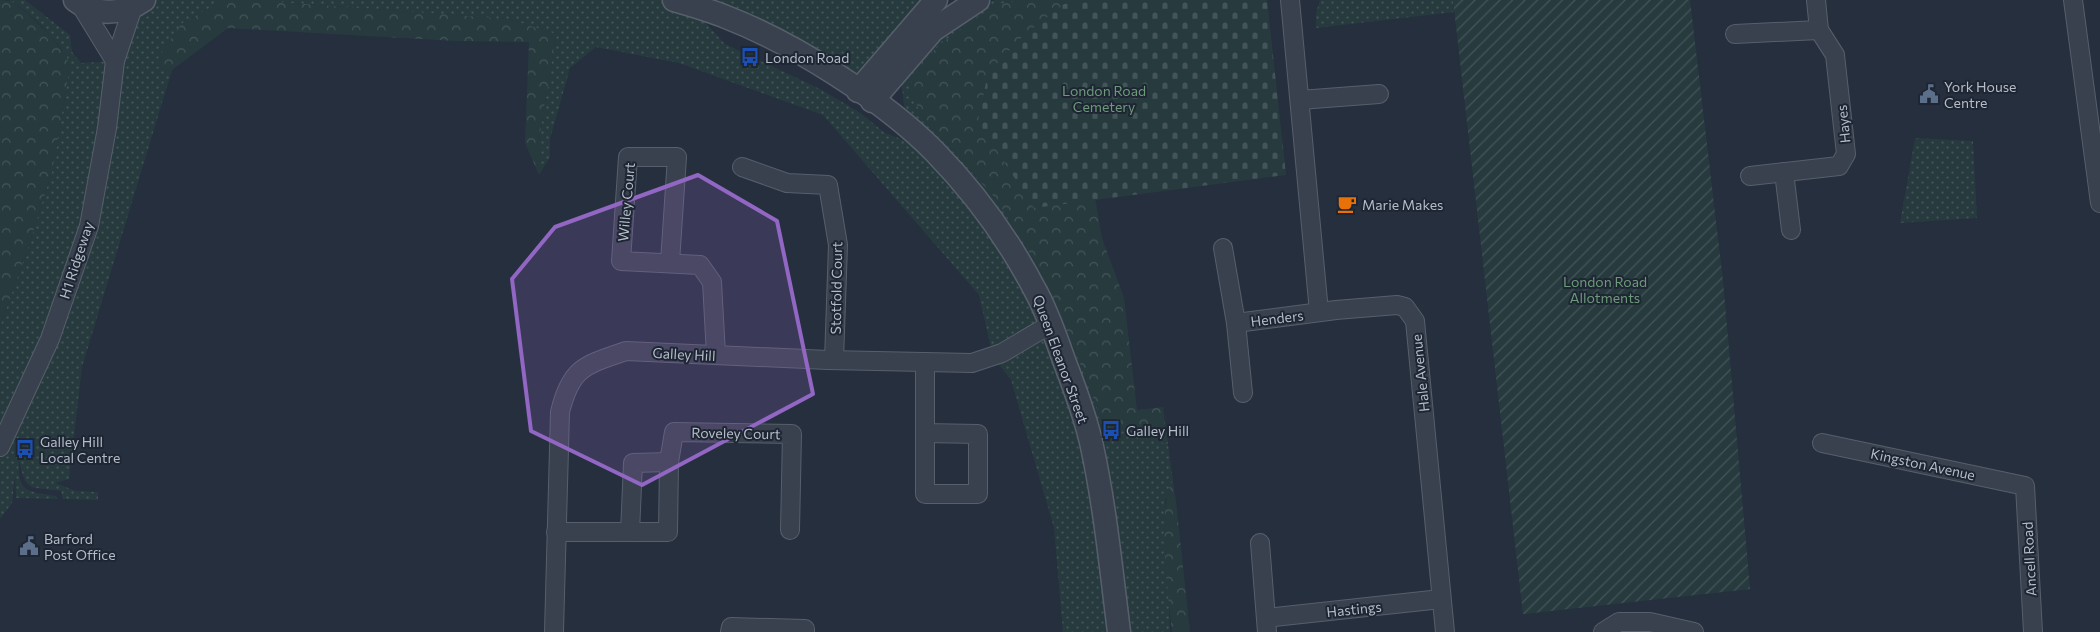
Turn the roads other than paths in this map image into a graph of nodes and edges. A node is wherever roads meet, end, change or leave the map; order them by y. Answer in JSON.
{"nodes":[{"id":1,"x":674,"y":0,"type":"edge"},
{"id":2,"x":936,"y":0,"type":"edge"},
{"id":3,"x":978,"y":0,"type":"edge"},
{"id":4,"x":1290,"y":0,"type":"edge"},
{"id":5,"x":1816,"y":0,"type":"edge"},
{"id":6,"x":2073,"y":0,"type":"edge"},
{"id":7,"x":78,"y":2,"type":"edge"},
{"id":8,"x":138,"y":3,"type":"edge"},
{"id":9,"x":1819,"y":30,"type":"junction"},
{"id":10,"x":1735,"y":34,"type":"dead end"},
{"id":11,"x":115,"y":61,"type":"junction"},
{"id":12,"x":1379,"y":94,"type":"dead end"},
{"id":13,"x":865,"y":96,"type":"junction"},
{"id":14,"x":1300,"y":100,"type":"junction"},
{"id":15,"x":742,"y":167,"type":"dead end"},
{"id":16,"x":1784,"y":172,"type":"junction"},
{"id":17,"x":1750,"y":176,"type":"dead end"},
{"id":18,"x":2100,"y":203,"type":"edge"},
{"id":19,"x":1791,"y":230,"type":"dead end"},
{"id":20,"x":1223,"y":248,"type":"dead end"},
{"id":21,"x":670,"y":262,"type":"junction"},
{"id":22,"x":1319,"y":312,"type":"junction"},
{"id":23,"x":1236,"y":323,"type":"junction"},
{"id":24,"x":1051,"y":324,"type":"junction"},
{"id":25,"x":716,"y":355,"type":"junction"},
{"id":26,"x":834,"y":360,"type":"junction"},
{"id":27,"x":925,"y":362,"type":"junction"},
{"id":28,"x":1243,"y":393,"type":"dead end"},
{"id":29,"x":925,"y":434,"type":"junction"},
{"id":30,"x":1822,"y":443,"type":"dead end"},
{"id":31,"x":0,"y":447,"type":"edge"},
{"id":32,"x":669,"y":462,"type":"junction"},
{"id":33,"x":2025,"y":486,"type":"joint"},
{"id":34,"x":790,"y":530,"type":"dead end"},
{"id":35,"x":556,"y":532,"type":"junction"},
{"id":36,"x":630,"y":532,"type":"junction"},
{"id":37,"x":1260,"y":543,"type":"dead end"},
{"id":38,"x":1441,"y":599,"type":"junction"},
{"id":39,"x":1267,"y":625,"type":"edge"},
{"id":40,"x":554,"y":632,"type":"edge"},
{"id":41,"x":730,"y":632,"type":"edge"},
{"id":42,"x":805,"y":632,"type":"edge"},
{"id":43,"x":1119,"y":632,"type":"edge"},
{"id":44,"x":1446,"y":632,"type":"edge"},
{"id":45,"x":1603,"y":632,"type":"edge"},
{"id":46,"x":1694,"y":632,"type":"edge"},
{"id":47,"x":2033,"y":632,"type":"edge"}],
"edges":[{"from":1,"to":13,"type":"street","name":"Queen Eleanor Street"},
{"from":2,"to":13,"type":"street"},
{"from":3,"to":13,"type":"street"},
{"from":4,"to":14,"type":"street"},
{"from":5,"to":9,"type":"street","name":"Hayes"},
{"from":6,"to":18,"type":"street"},
{"from":7,"to":8,"type":"street"},
{"from":7,"to":11,"type":"street"},
{"from":8,"to":11,"type":"street","name":"H1 Ridgeway"},
{"from":9,"to":10,"type":"street"},
{"from":9,"to":16,"type":"street","name":"Hayes"},
{"from":11,"to":31,"type":"street","name":"H1 Ridgeway"},
{"from":12,"to":14,"type":"street"},
{"from":13,"to":24,"type":"street","name":"Queen Eleanor Street"},
{"from":14,"to":22,"type":"street"},
{"from":15,"to":26,"type":"street","name":"Stotfold Court"},
{"from":16,"to":17,"type":"street","name":"Hayes"},
{"from":16,"to":19,"type":"street"},
{"from":20,"to":23,"type":"street","name":"Henders"},
{"from":21,"to":21,"type":"street","name":"Willey Court"},
{"from":21,"to":25,"type":"street","name":"Willey Court"},
{"from":22,"to":23,"type":"street","name":"Henders"},
{"from":22,"to":38,"type":"street","name":"Hale Avenue"},
{"from":23,"to":28,"type":"street","name":"Henders"},
{"from":24,"to":27,"type":"street","name":"Galley Hill"},
{"from":24,"to":43,"type":"street","name":"Queen Eleanor Street"},
{"from":25,"to":26,"type":"street","name":"Galley Hill"},
{"from":25,"to":35,"type":"street","name":"Galley Hill"},
{"from":26,"to":27,"type":"street","name":"Galley Hill"},
{"from":27,"to":29,"type":"street"},
{"from":29,"to":29,"type":"street"},
{"from":30,"to":33,"type":"street","name":"Kingston Avenue"},
{"from":32,"to":34,"type":"street","name":"Roveley Court"},
{"from":32,"to":36,"type":"street"},
{"from":32,"to":36,"type":"street","name":"Roveley Court"},
{"from":33,"to":47,"type":"street","name":"Ancell Road"},
{"from":35,"to":36,"type":"street","name":"Roveley Court"},
{"from":35,"to":40,"type":"street","name":"Galley Hill"},
{"from":37,"to":39,"type":"street","name":"Hastings"},
{"from":38,"to":39,"type":"street","name":"Hastings"},
{"from":38,"to":44,"type":"street","name":"Hale Avenue"},
{"from":41,"to":42,"type":"street"},
{"from":45,"to":46,"type":"street"}]}
